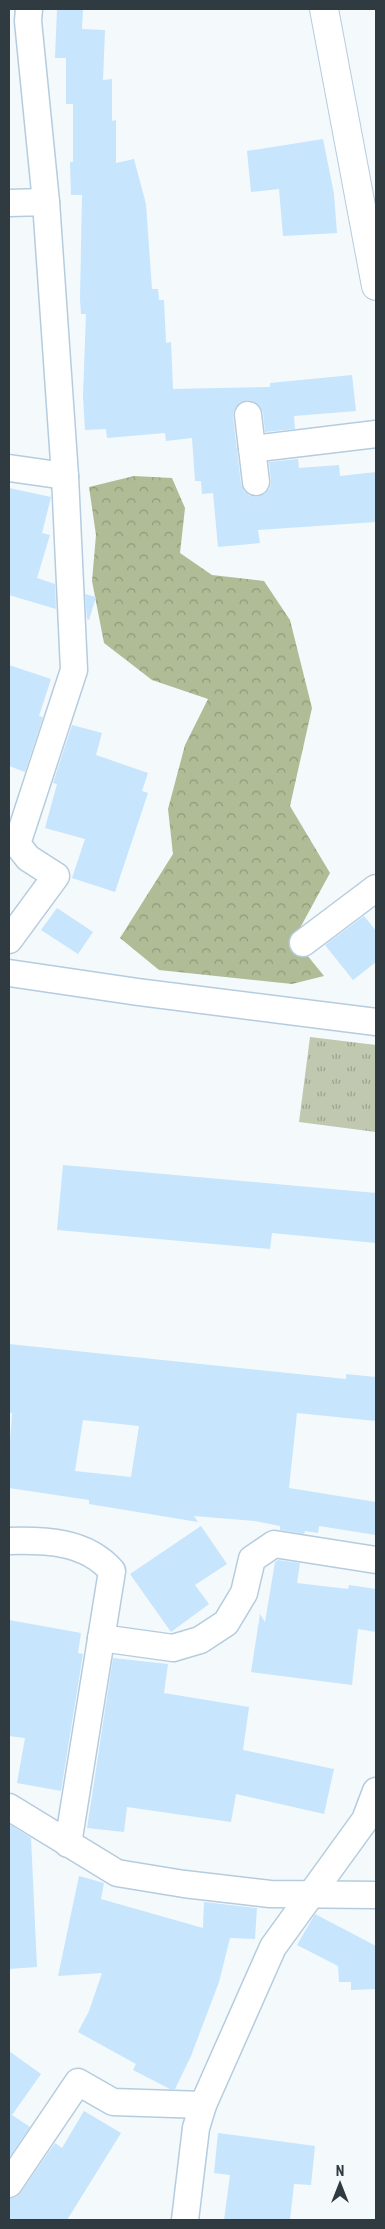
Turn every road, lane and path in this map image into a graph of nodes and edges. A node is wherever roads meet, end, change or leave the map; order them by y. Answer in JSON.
{"nodes":[{"id":1,"x":29,"y":9,"type":"edge"},
{"id":2,"x":324,"y":9,"type":"edge"},
{"id":3,"x":46,"y":202,"type":"junction"},
{"id":4,"x":9,"y":203,"type":"edge"},
{"id":5,"x":376,"y":286,"type":"edge"},
{"id":6,"x":248,"y":415,"type":"dead end"},
{"id":7,"x":376,"y":434,"type":"edge"},
{"id":8,"x":252,"y":449,"type":"junction"},
{"id":9,"x":9,"y":468,"type":"edge"},
{"id":10,"x":65,"y":476,"type":"junction"},
{"id":11,"x":256,"y":482,"type":"dead end"},
{"id":12,"x":376,"y":888,"type":"edge"},
{"id":13,"x":9,"y":940,"type":"edge"},
{"id":14,"x":303,"y":943,"type":"dead end"},
{"id":15,"x":9,"y":973,"type":"edge"},
{"id":16,"x":376,"y":1022,"type":"edge"},
{"id":17,"x":9,"y":1541,"type":"edge"},
{"id":18,"x":376,"y":1560,"type":"edge"},
{"id":19,"x":101,"y":1638,"type":"junction"},
{"id":20,"x":376,"y":1792,"type":"edge"},
{"id":21,"x":9,"y":1807,"type":"edge"},
{"id":22,"x":68,"y":1844,"type":"junction"},
{"id":23,"x":312,"y":1895,"type":"junction"},
{"id":24,"x":376,"y":1895,"type":"edge"},
{"id":25,"x":203,"y":2104,"type":"junction"},
{"id":26,"x":9,"y":2184,"type":"edge"},
{"id":27,"x":184,"y":2220,"type":"edge"}],
"edges":[{"from":1,"to":3,"type":"street"},
{"from":2,"to":5,"type":"street"},
{"from":3,"to":4,"type":"street"},
{"from":3,"to":10,"type":"street"},
{"from":6,"to":8,"type":"street"},
{"from":7,"to":8,"type":"street"},
{"from":8,"to":11,"type":"street"},
{"from":9,"to":10,"type":"street"},
{"from":10,"to":13,"type":"street"},
{"from":12,"to":14,"type":"street"},
{"from":15,"to":16,"type":"street"},
{"from":17,"to":19,"type":"street"},
{"from":18,"to":19,"type":"street"},
{"from":19,"to":22,"type":"street"},
{"from":20,"to":23,"type":"street"},
{"from":21,"to":22,"type":"street"},
{"from":22,"to":23,"type":"street"},
{"from":23,"to":24,"type":"street"},
{"from":23,"to":25,"type":"street"},
{"from":25,"to":26,"type":"street"},
{"from":25,"to":27,"type":"street"}]}
